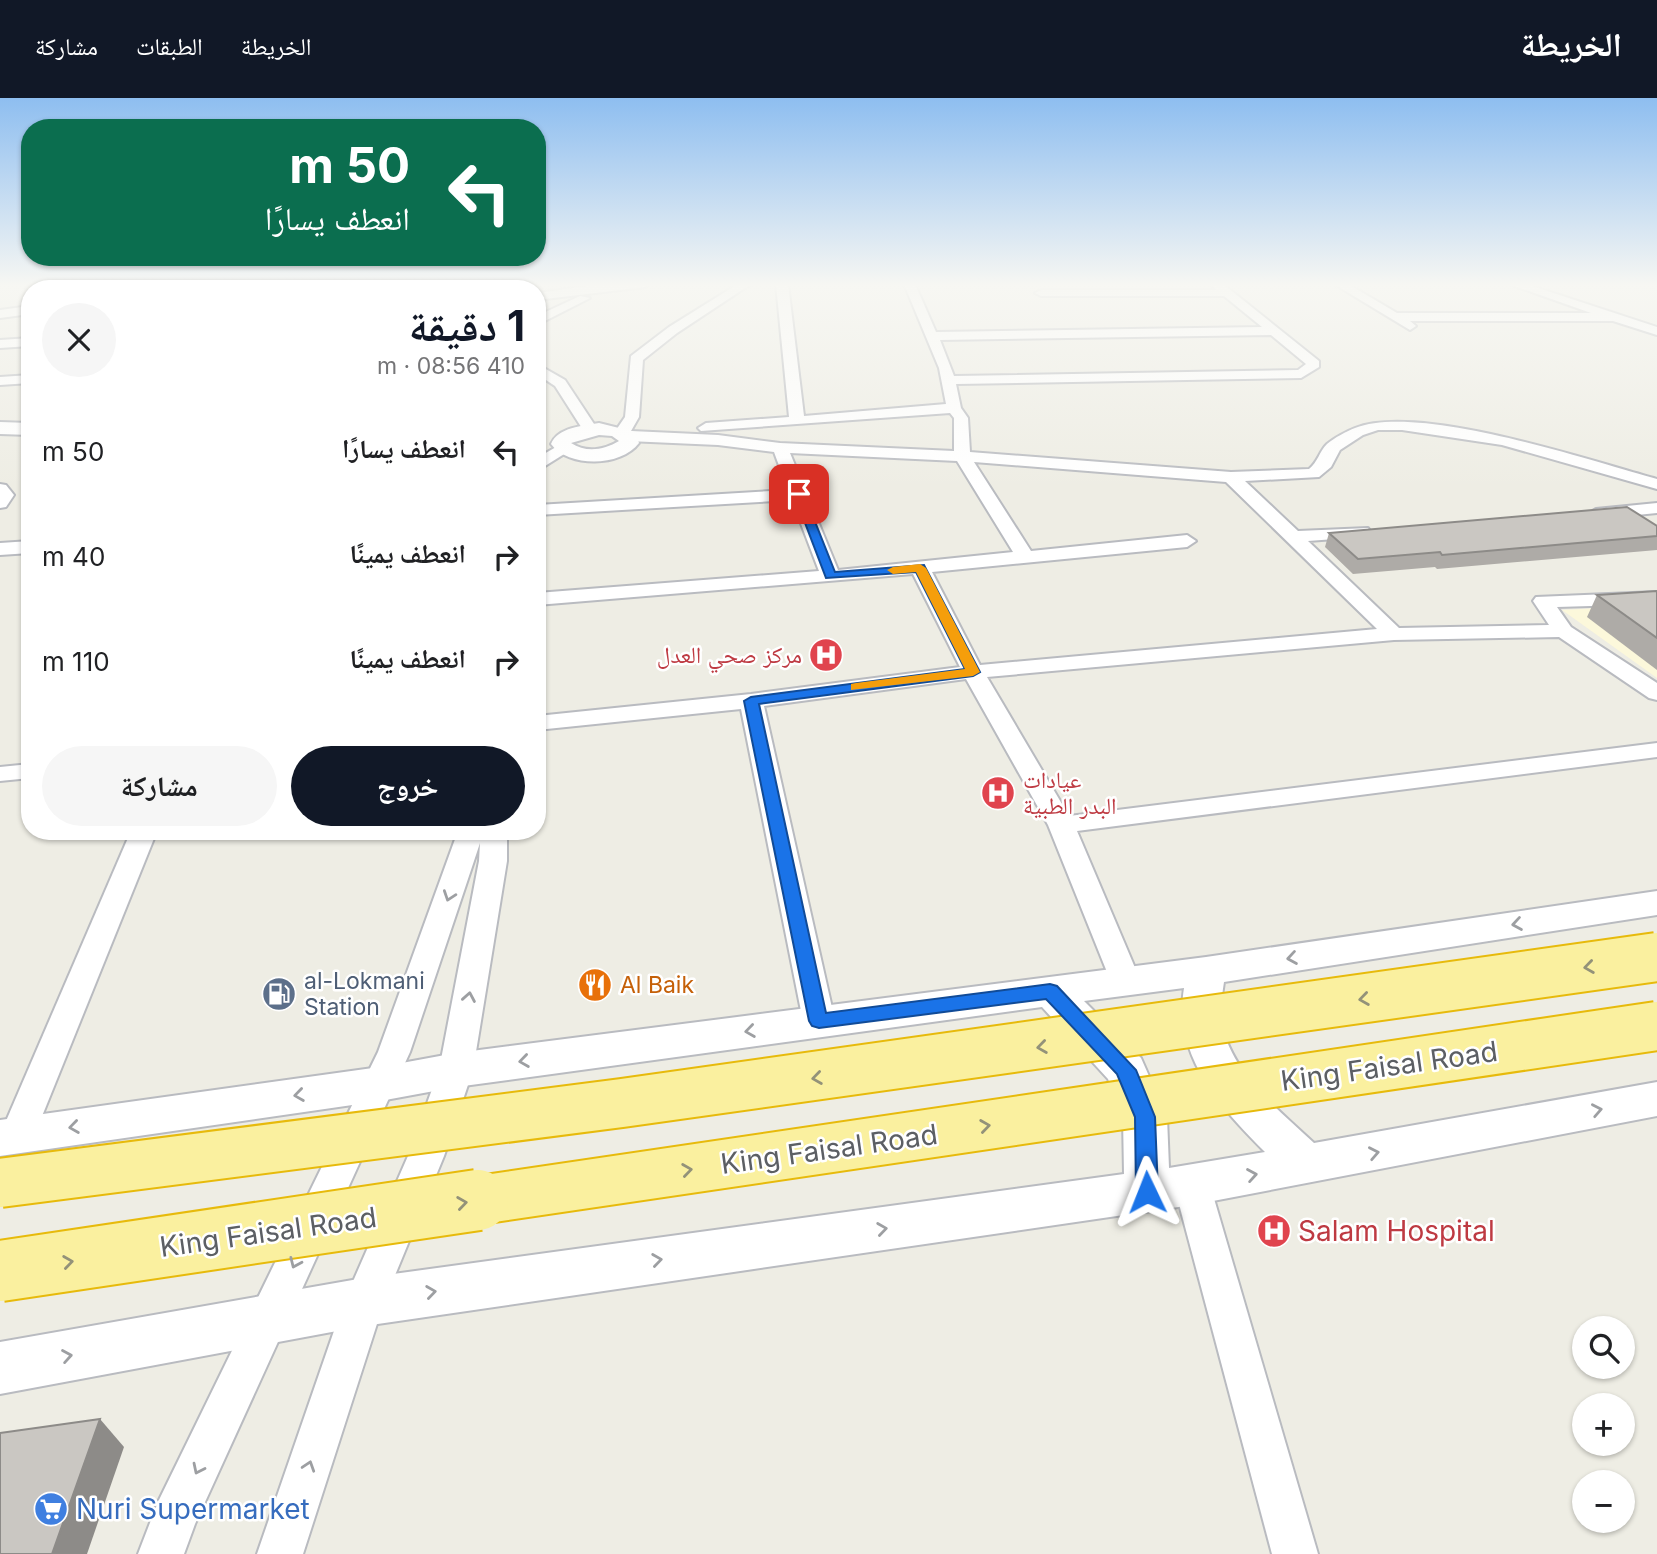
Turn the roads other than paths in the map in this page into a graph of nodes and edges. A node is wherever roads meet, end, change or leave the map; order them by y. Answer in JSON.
{"nodes":[{"id":1,"x":645,"y":352,"type":"edge"},
{"id":2,"x":790,"y":352,"type":"edge"},
{"id":3,"x":939,"y":352,"type":"edge"},
{"id":4,"x":1299,"y":352,"type":"edge"},
{"id":5,"x":546,"y":374,"type":"edge"},
{"id":6,"x":21,"y":380,"type":"edge"},
{"id":7,"x":950,"y":380,"type":"junction"},
{"id":8,"x":0,"y":382,"type":"edge"},
{"id":9,"x":954,"y":408,"type":"junction"},
{"id":10,"x":0,"y":418,"type":"edge"},
{"id":11,"x":21,"y":418,"type":"edge"},
{"id":12,"x":797,"y":419,"type":"junction"},
{"id":13,"x":0,"y":428,"type":"edge"},
{"id":14,"x":21,"y":429,"type":"edge"},
{"id":15,"x":590,"y":430,"type":"junction"},
{"id":16,"x":623,"y":440,"type":"junction"},
{"id":17,"x":554,"y":442,"type":"edge"},
{"id":18,"x":780,"y":447,"type":"junction"},
{"id":19,"x":962,"y":456,"type":"junction"},
{"id":20,"x":1231,"y":477,"type":"junction"},
{"id":21,"x":1657,"y":484,"type":"edge"},
{"id":22,"x":0,"y":489,"type":"edge"},
{"id":23,"x":799,"y":494,"type":"junction"},
{"id":24,"x":0,"y":503,"type":"edge"},
{"id":25,"x":1657,"y":508,"type":"edge"},
{"id":26,"x":546,"y":509,"type":"edge"},
{"id":27,"x":1576,"y":515,"type":"edge"},
{"id":28,"x":1375,"y":531,"type":"edge"},
{"id":29,"x":1294,"y":537,"type":"junction"},
{"id":30,"x":1187,"y":541,"type":"dead end"},
{"id":31,"x":21,"y":548,"type":"edge"},
{"id":32,"x":0,"y":549,"type":"edge"},
{"id":33,"x":1024,"y":555,"type":"junction"},
{"id":34,"x":920,"y":568,"type":"junction"},
{"id":35,"x":831,"y":576,"type":"junction"},
{"id":36,"x":546,"y":598,"type":"edge"},
{"id":37,"x":1657,"y":598,"type":"edge"},
{"id":38,"x":1564,"y":631,"type":"junction"},
{"id":39,"x":1394,"y":634,"type":"junction"},
{"id":40,"x":973,"y":672,"type":"junction"},
{"id":41,"x":1657,"y":693,"type":"edge"},
{"id":42,"x":751,"y":701,"type":"junction"},
{"id":43,"x":546,"y":722,"type":"edge"},
{"id":44,"x":1657,"y":750,"type":"edge"},
{"id":45,"x":21,"y":772,"type":"edge"},
{"id":46,"x":0,"y":774,"type":"edge"},
{"id":47,"x":1061,"y":825,"type":"junction"},
{"id":48,"x":140,"y":840,"type":"edge"},
{"id":49,"x":468,"y":840,"type":"edge"},
{"id":50,"x":494,"y":840,"type":"edge"},
{"id":51,"x":1657,"y":903,"type":"edge"},
{"id":52,"x":1657,"y":957,"type":"edge"},
{"id":53,"x":1206,"y":971,"type":"junction"},
{"id":54,"x":1126,"y":982,"type":"junction"},
{"id":55,"x":1050,"y":991,"type":"junction"},
{"id":56,"x":819,"y":1021,"type":"junction"},
{"id":57,"x":1201,"y":1023,"type":"junction"},
{"id":58,"x":1657,"y":1026,"type":"edge"},
{"id":59,"x":456,"y":1070,"type":"junction"},
{"id":60,"x":380,"y":1084,"type":"junction"},
{"id":61,"x":1657,"y":1099,"type":"edge"},
{"id":62,"x":8,"y":1137,"type":"edge"},
{"id":63,"x":1307,"y":1165,"type":"junction"},
{"id":64,"x":0,"y":1183,"type":"edge"},
{"id":65,"x":1192,"y":1185,"type":"junction"},
{"id":66,"x":1147,"y":1192,"type":"junction"},
{"id":67,"x":0,"y":1271,"type":"edge"},
{"id":68,"x":364,"y":1301,"type":"junction"},
{"id":69,"x":269,"y":1321,"type":"junction"},
{"id":70,"x":0,"y":1367,"type":"edge"},
{"id":71,"x":161,"y":1554,"type":"edge"},
{"id":72,"x":280,"y":1554,"type":"edge"},
{"id":73,"x":1295,"y":1554,"type":"edge"}],
"edges":[{"from":1,"to":16,"type":"street"},
{"from":2,"to":12,"type":"street"},
{"from":3,"to":7,"type":"street"},
{"from":4,"to":7,"type":"street"},
{"from":5,"to":15,"type":"street"},
{"from":6,"to":8,"type":"street"},
{"from":7,"to":9,"type":"street"},
{"from":9,"to":12,"type":"street"},
{"from":9,"to":19,"type":"street"},
{"from":10,"to":11,"type":"street"},
{"from":12,"to":16,"type":"street"},
{"from":13,"to":14,"type":"street"},
{"from":15,"to":16,"type":"street"},
{"from":15,"to":17,"type":"street"},
{"from":16,"to":17,"type":"street"},
{"from":16,"to":18,"type":"street"},
{"from":18,"to":19,"type":"street"},
{"from":18,"to":23,"type":"street"},
{"from":19,"to":20,"type":"street"},
{"from":19,"to":33,"type":"street"},
{"from":20,"to":21,"type":"street"},
{"from":20,"to":29,"type":"street"},
{"from":22,"to":24,"type":"street"},
{"from":23,"to":26,"type":"street"},
{"from":23,"to":35,"type":"street"},
{"from":25,"to":27,"type":"street"},
{"from":28,"to":29,"type":"street"},
{"from":29,"to":39,"type":"street"},
{"from":30,"to":33,"type":"street"},
{"from":31,"to":32,"type":"street"},
{"from":33,"to":34,"type":"street"},
{"from":34,"to":35,"type":"street"},
{"from":34,"to":40,"type":"street"},
{"from":35,"to":36,"type":"street"},
{"from":37,"to":38,"type":"street"},
{"from":38,"to":39,"type":"street"},
{"from":38,"to":41,"type":"street"},
{"from":39,"to":40,"type":"street"},
{"from":40,"to":42,"type":"street"},
{"from":40,"to":47,"type":"street"},
{"from":42,"to":43,"type":"street"},
{"from":42,"to":56,"type":"street"},
{"from":44,"to":47,"type":"street"},
{"from":45,"to":46,"type":"street"},
{"from":47,"to":54,"type":"street"},
{"from":48,"to":62,"type":"street"},
{"from":49,"to":60,"type":"street","one_way":true},
{"from":59,"to":50,"type":"street","one_way":true},
{"from":51,"to":53,"type":"street","one_way":true},
{"from":52,"to":57,"type":"highway","one_way":true,"bridge":true},
{"from":53,"to":54,"type":"street"},
{"from":53,"to":57,"type":"street"},
{"from":54,"to":55,"type":"street"},
{"from":55,"to":56,"type":"street"},
{"from":55,"to":66,"type":"street"},
{"from":56,"to":59,"type":"street","one_way":true},
{"from":57,"to":63,"type":"street"},
{"from":57,"to":64,"type":"highway","one_way":true,"bridge":true},
{"from":67,"to":58,"type":"highway","name":"King Faisal Road","one_way":true,"bridge":true},
{"from":59,"to":60,"type":"street"},
{"from":59,"to":68,"type":"street"},
{"from":60,"to":62,"type":"street","one_way":true},
{"from":60,"to":69,"type":"street","one_way":true},
{"from":63,"to":61,"type":"street","one_way":true},
{"from":65,"to":63,"type":"street","one_way":true},
{"from":65,"to":66,"type":"street"},
{"from":65,"to":73,"type":"street"},
{"from":68,"to":66,"type":"street","one_way":true},
{"from":68,"to":69,"type":"street"},
{"from":72,"to":68,"type":"street","one_way":true},
{"from":70,"to":69,"type":"street","one_way":true},
{"from":69,"to":71,"type":"street","one_way":true}]}
